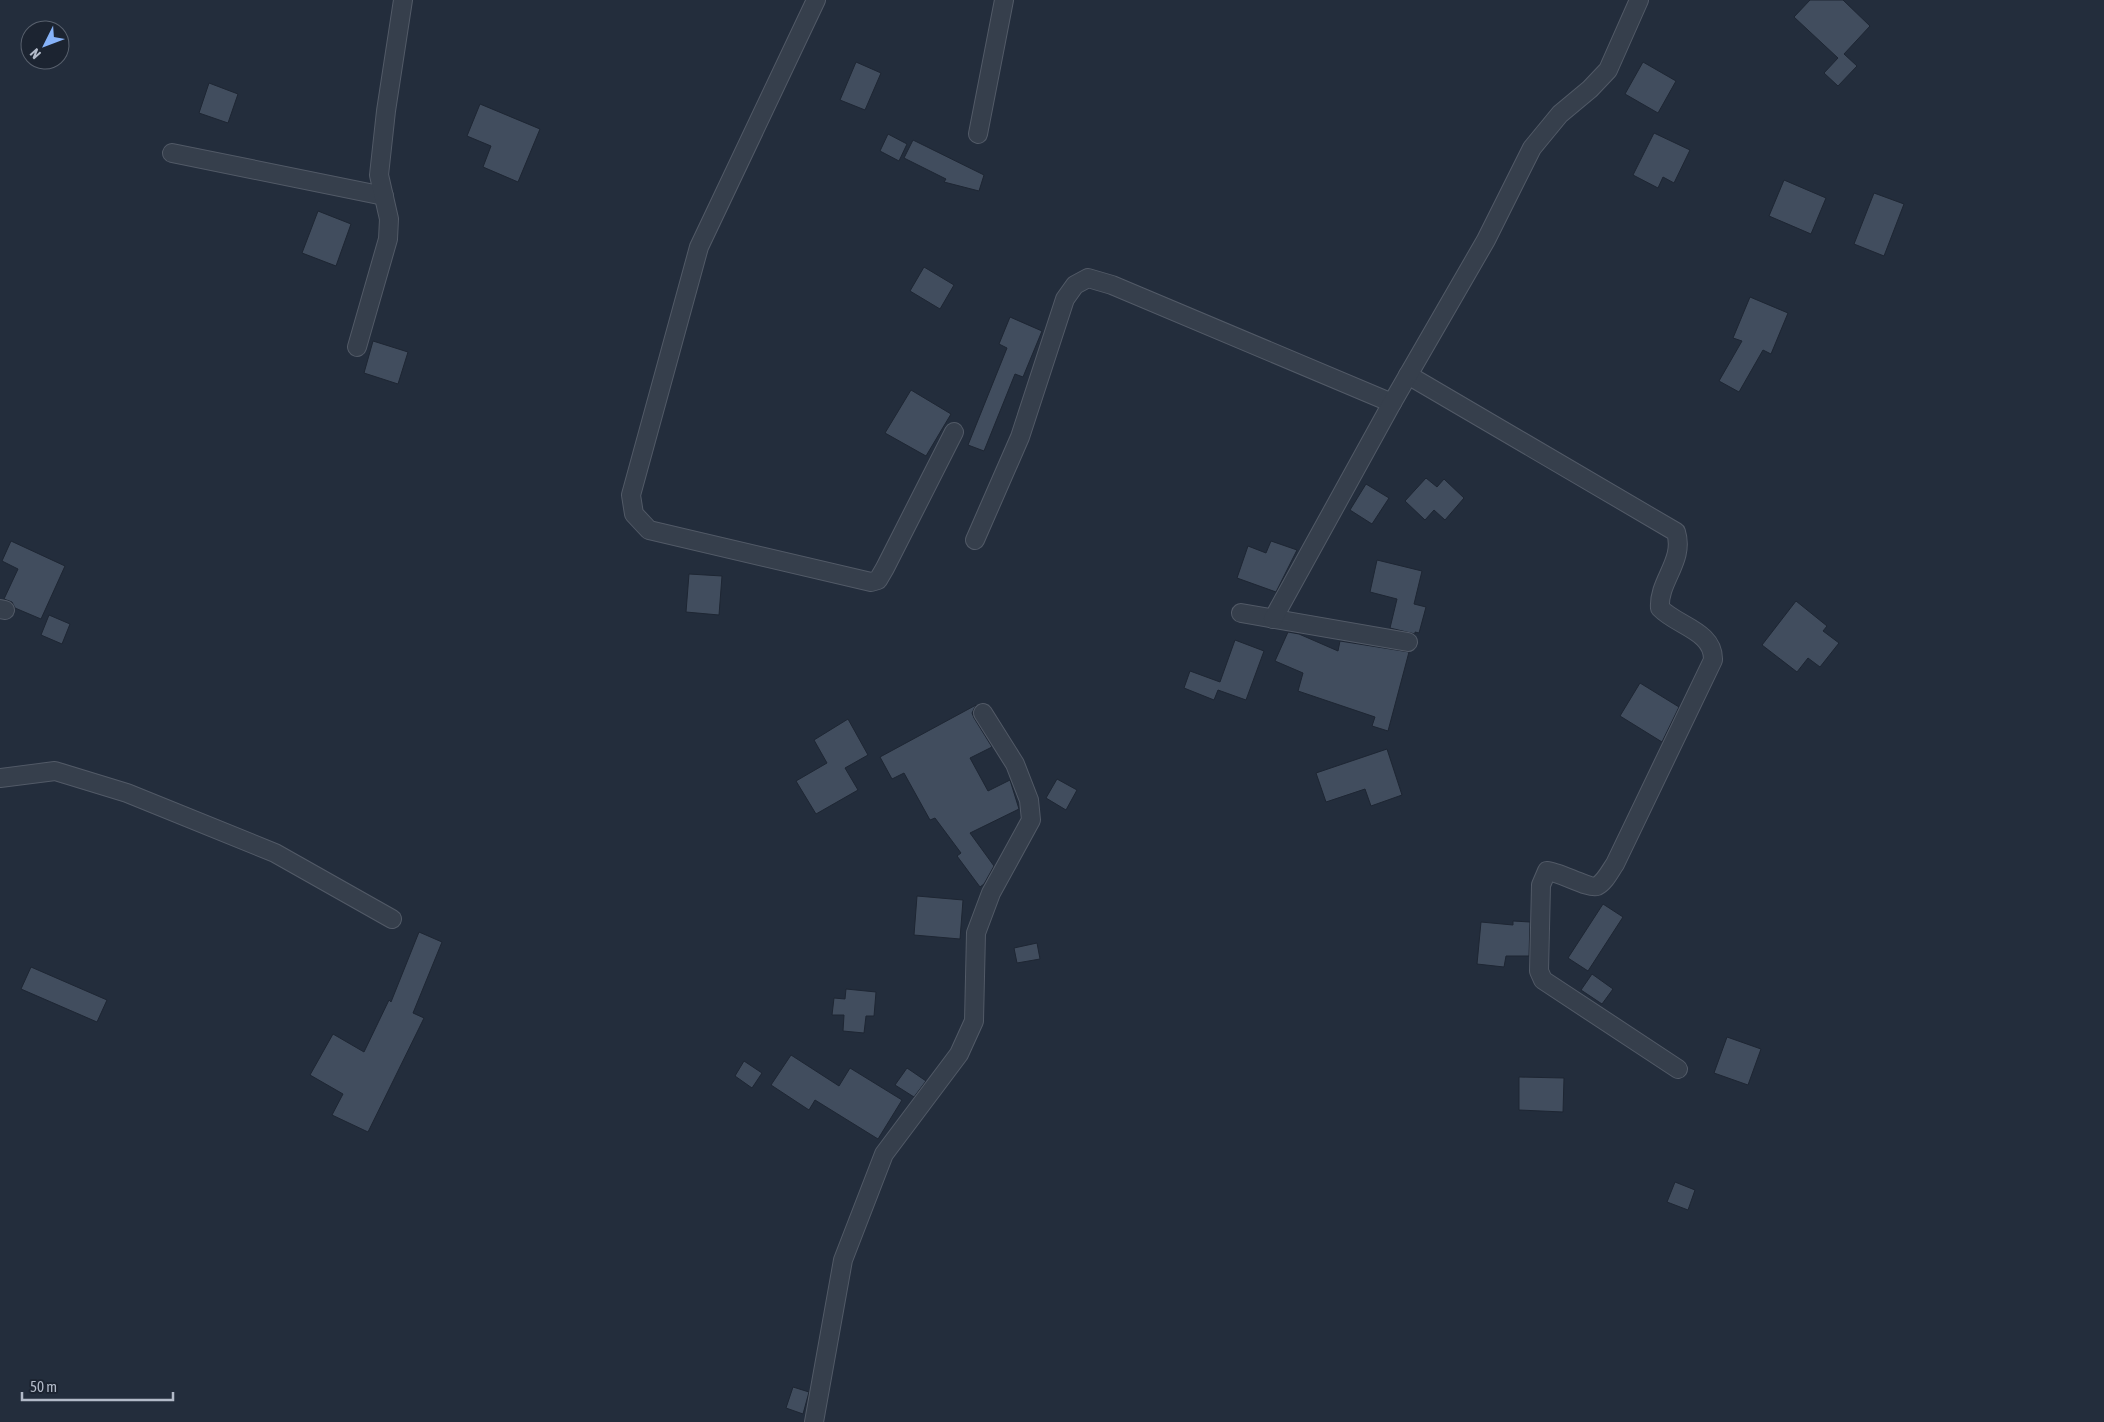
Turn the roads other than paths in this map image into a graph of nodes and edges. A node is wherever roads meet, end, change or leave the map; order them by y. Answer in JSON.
{"nodes":[{"id":1,"x":403,"y":0,"type":"edge"},
{"id":2,"x":816,"y":0,"type":"edge"},
{"id":3,"x":1004,"y":0,"type":"edge"},
{"id":4,"x":1639,"y":0,"type":"edge"},
{"id":5,"x":978,"y":134,"type":"dead end"},
{"id":6,"x":172,"y":153,"type":"dead end"},
{"id":7,"x":384,"y":196,"type":"junction"},
{"id":8,"x":357,"y":347,"type":"dead end"},
{"id":9,"x":1408,"y":375,"type":"junction"},
{"id":10,"x":1392,"y":403,"type":"junction"},
{"id":11,"x":954,"y":432,"type":"dead end"},
{"id":12,"x":975,"y":540,"type":"dead end"},
{"id":13,"x":1241,"y":613,"type":"dead end"},
{"id":14,"x":1273,"y":618,"type":"junction"},
{"id":15,"x":1408,"y":642,"type":"dead end"},
{"id":16,"x":983,"y":713,"type":"dead end"},
{"id":17,"x":0,"y":778,"type":"edge"},
{"id":18,"x":392,"y":919,"type":"dead end"},
{"id":19,"x":1678,"y":1069,"type":"dead end"},
{"id":20,"x":814,"y":1422,"type":"edge"}],
"edges":[{"from":1,"to":7,"type":"street"},
{"from":2,"to":11,"type":"street"},
{"from":3,"to":5,"type":"street"},
{"from":4,"to":9,"type":"street"},
{"from":6,"to":7,"type":"street"},
{"from":7,"to":8,"type":"street"},
{"from":9,"to":10,"type":"street"},
{"from":9,"to":19,"type":"street"},
{"from":10,"to":12,"type":"street"},
{"from":10,"to":14,"type":"street"},
{"from":13,"to":14,"type":"street"},
{"from":14,"to":15,"type":"street"},
{"from":16,"to":20,"type":"street"},
{"from":17,"to":18,"type":"street"}]}
